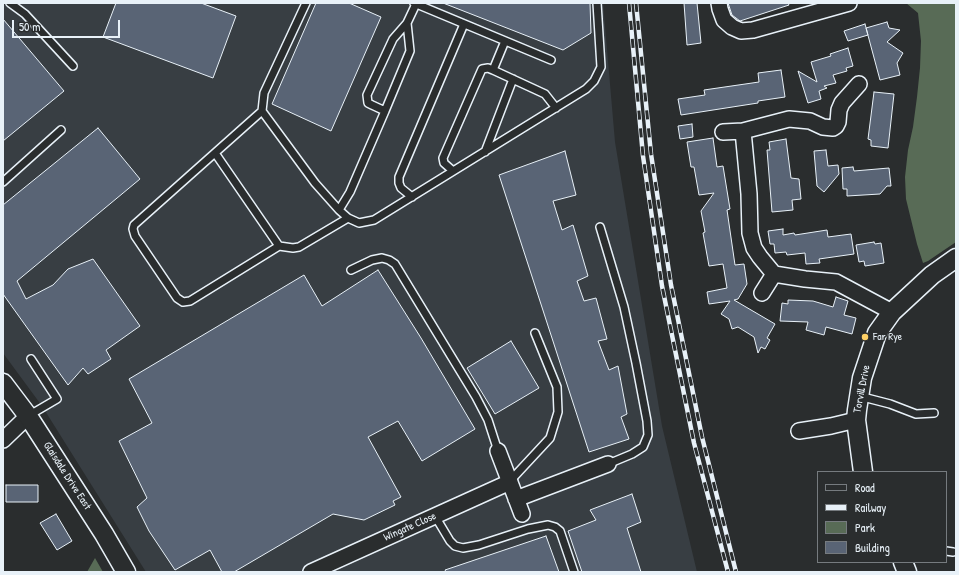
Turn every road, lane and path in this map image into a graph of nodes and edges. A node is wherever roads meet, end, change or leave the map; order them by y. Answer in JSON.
{"nodes":[{"id":1,"x":10,"y":3,"type":"edge"},
{"id":2,"x":306,"y":3,"type":"edge"},
{"id":3,"x":415,"y":3,"type":"edge"},
{"id":4,"x":597,"y":3,"type":"edge"},
{"id":5,"x":719,"y":3,"type":"edge"},
{"id":6,"x":849,"y":3,"type":"edge"},
{"id":7,"x":407,"y":23,"type":"junction"},
{"id":8,"x":464,"y":24,"type":"junction"},
{"id":9,"x":505,"y":41,"type":"junction"},
{"id":10,"x":551,"y":60,"type":"dead end"},
{"id":11,"x":73,"y":66,"type":"dead end"},
{"id":12,"x":493,"y":70,"type":"junction"},
{"id":13,"x":513,"y":80,"type":"junction"},
{"id":14,"x":859,"y":84,"type":"dead end"},
{"id":15,"x":556,"y":108,"type":"junction"},
{"id":16,"x":262,"y":111,"type":"junction"},
{"id":17,"x":385,"y":111,"type":"junction"},
{"id":18,"x":61,"y":130,"type":"dead end"},
{"id":19,"x":742,"y":131,"type":"junction"},
{"id":20,"x":723,"y":132,"type":"dead end"},
{"id":21,"x":485,"y":152,"type":"junction"},
{"id":22,"x":215,"y":153,"type":"junction"},
{"id":23,"x":453,"y":171,"type":"junction"},
{"id":24,"x":3,"y":182,"type":"edge"},
{"id":25,"x":412,"y":197,"type":"junction"},
{"id":26,"x":339,"y":210,"type":"junction"},
{"id":27,"x":348,"y":218,"type":"junction"},
{"id":28,"x":600,"y":227,"type":"dead end"},
{"id":29,"x":279,"y":246,"type":"junction"},
{"id":30,"x":956,"y":258,"type":"edge"},
{"id":31,"x":351,"y":270,"type":"dead end"},
{"id":32,"x":774,"y":274,"type":"junction"},
{"id":33,"x":762,"y":293,"type":"dead end"},
{"id":34,"x":892,"y":312,"type":"junction"},
{"id":35,"x":535,"y":333,"type":"dead end"},
{"id":36,"x":31,"y":360,"type":"dead end"},
{"id":37,"x":3,"y":383,"type":"edge"},
{"id":38,"x":859,"y":396,"type":"junction"},
{"id":39,"x":934,"y":413,"type":"dead end"},
{"id":40,"x":28,"y":416,"type":"junction"},
{"id":41,"x":856,"y":420,"type":"junction"},
{"id":42,"x":799,"y":431,"type":"dead end"},
{"id":43,"x":3,"y":440,"type":"edge"},
{"id":44,"x":498,"y":451,"type":"joint"},
{"id":45,"x":608,"y":464,"type":"joint"},
{"id":46,"x":863,"y":471,"type":"edge"},
{"id":47,"x":510,"y":482,"type":"junction"},
{"id":48,"x":516,"y":499,"type":"junction"},
{"id":49,"x":435,"y":516,"type":"junction"},
{"id":50,"x":525,"y":522,"type":"junction"},
{"id":51,"x":126,"y":572,"type":"edge"},
{"id":52,"x":310,"y":572,"type":"edge"},
{"id":53,"x":574,"y":572,"type":"edge"}],
"edges":[{"from":1,"to":11,"type":"lane"},
{"from":2,"to":16,"type":"lane"},
{"from":3,"to":7,"type":"lane"},
{"from":3,"to":8,"type":"lane"},
{"from":4,"to":15,"type":"lane"},
{"from":5,"to":6,"type":"street"},
{"from":7,"to":17,"type":"lane"},
{"from":7,"to":17,"type":"lane"},
{"from":8,"to":9,"type":"lane"},
{"from":8,"to":25,"type":"lane"},
{"from":9,"to":10,"type":"lane"},
{"from":9,"to":12,"type":"lane"},
{"from":12,"to":13,"type":"lane"},
{"from":12,"to":23,"type":"lane"},
{"from":13,"to":15,"type":"lane"},
{"from":13,"to":21,"type":"lane"},
{"from":14,"to":19,"type":"street"},
{"from":15,"to":21,"type":"lane"},
{"from":16,"to":22,"type":"lane"},
{"from":16,"to":26,"type":"lane"},
{"from":17,"to":26,"type":"lane"},
{"from":18,"to":24,"type":"lane"},
{"from":19,"to":20,"type":"street"},
{"from":19,"to":32,"type":"street"},
{"from":21,"to":23,"type":"lane"},
{"from":22,"to":29,"type":"lane"},
{"from":22,"to":29,"type":"lane"},
{"from":23,"to":25,"type":"lane"},
{"from":25,"to":27,"type":"lane"},
{"from":26,"to":27,"type":"lane"},
{"from":27,"to":29,"type":"lane"},
{"from":28,"to":45,"type":"lane"},
{"from":30,"to":34,"type":"street","name":"Torvill Drive"},
{"from":31,"to":44,"type":"lane"},
{"from":32,"to":33,"type":"street"},
{"from":32,"to":34,"type":"street"},
{"from":34,"to":38,"type":"street","name":"Torvill Drive"},
{"from":35,"to":47,"type":"lane"},
{"from":36,"to":40,"type":"lane"},
{"from":37,"to":40,"type":"street","name":"Glaisdale Drive East"},
{"from":38,"to":39,"type":"lane"},
{"from":38,"to":41,"type":"street","name":"Torvill Drive"},
{"from":40,"to":43,"type":"street"},
{"from":40,"to":51,"type":"street","name":"Glaisdale Drive East"},
{"from":41,"to":42,"type":"street"},
{"from":41,"to":46,"type":"street","name":"Torvill Drive"},
{"from":44,"to":47,"type":"street"},
{"from":45,"to":48,"type":"street"},
{"from":47,"to":48,"type":"street"},
{"from":47,"to":49,"type":"street","name":"Wingate Close"},
{"from":48,"to":50,"type":"street"},
{"from":49,"to":50,"type":"lane"},
{"from":49,"to":52,"type":"street","name":"Wingate Close"},
{"from":50,"to":53,"type":"lane"}]}
